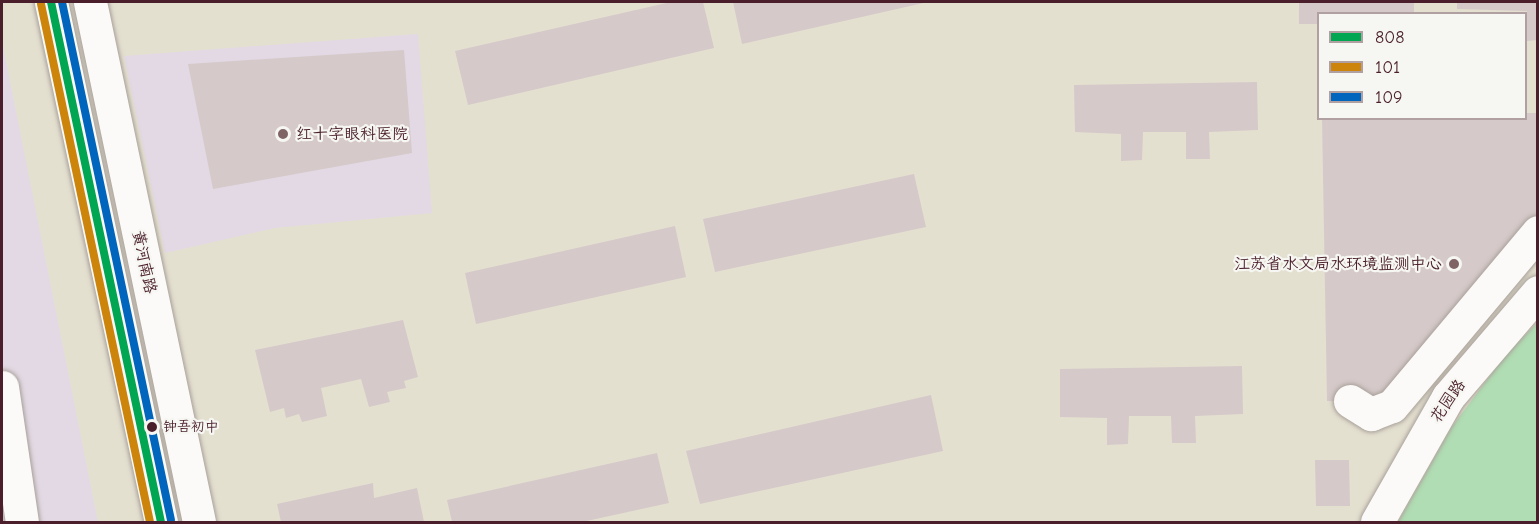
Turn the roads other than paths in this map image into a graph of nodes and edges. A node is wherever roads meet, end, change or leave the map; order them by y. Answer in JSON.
{"nodes":[{"id":1,"x":51,"y":2,"type":"edge"},
{"id":2,"x":90,"y":2,"type":"edge"},
{"id":3,"x":1534,"y":241,"type":"edge"},
{"id":4,"x":1500,"y":276,"type":"junction"},
{"id":5,"x":1534,"y":296,"type":"edge"},
{"id":6,"x":2,"y":387,"type":"edge"},
{"id":7,"x":1350,"y":401,"type":"dead end"},
{"id":8,"x":22,"y":522,"type":"edge"},
{"id":9,"x":161,"y":522,"type":"edge"},
{"id":10,"x":199,"y":522,"type":"edge"},
{"id":11,"x":1377,"y":522,"type":"edge"}],
"edges":[{"from":1,"to":9,"type":"main road"},
{"from":2,"to":10,"type":"main road","name":"黄河南路"},
{"from":3,"to":4,"type":"main road"},
{"from":4,"to":5,"type":"main road"},
{"from":4,"to":7,"type":"main road"},
{"from":5,"to":11,"type":"main road","name":"花园路"},
{"from":6,"to":8,"type":"main road"}]}
